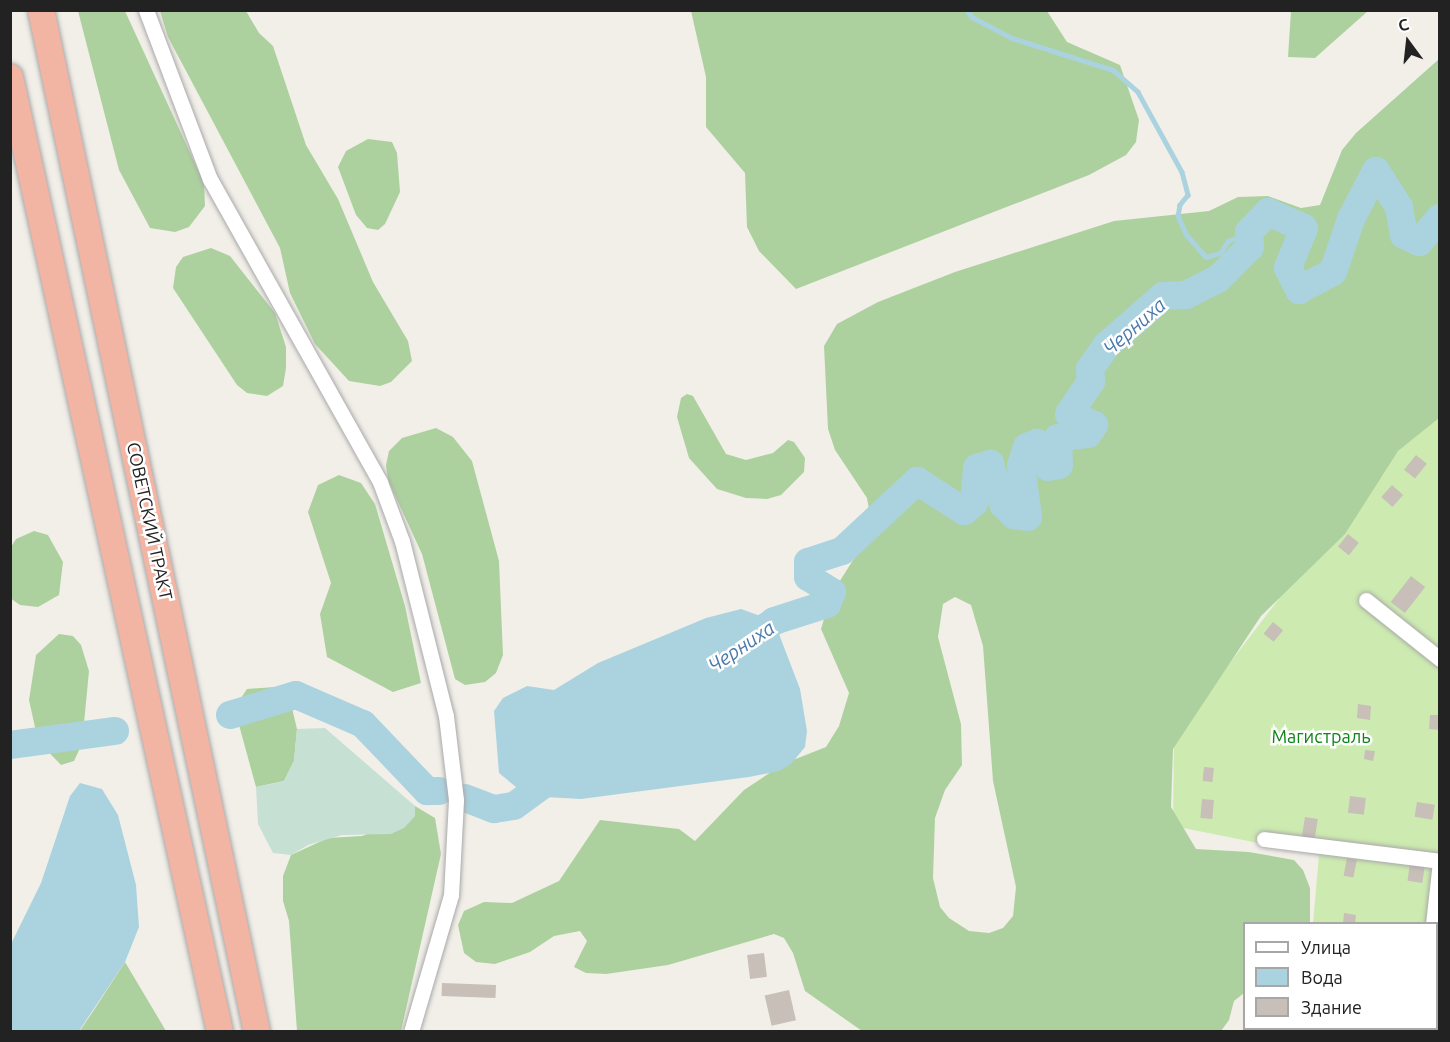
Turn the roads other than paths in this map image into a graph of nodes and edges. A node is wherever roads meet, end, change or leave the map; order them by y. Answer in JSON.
{"nodes":[{"id":1,"x":41,"y":10,"type":"edge"},
{"id":2,"x":146,"y":10,"type":"edge"},
{"id":3,"x":10,"y":77,"type":"edge"},
{"id":4,"x":1366,"y":600,"type":"dead end"},
{"id":5,"x":1440,"y":659,"type":"edge"},
{"id":6,"x":1263,"y":839,"type":"dead end"},
{"id":7,"x":1440,"y":862,"type":"edge"},
{"id":8,"x":1433,"y":922,"type":"edge"},
{"id":9,"x":220,"y":1032,"type":"edge"},
{"id":10,"x":257,"y":1032,"type":"edge"},
{"id":11,"x":411,"y":1032,"type":"edge"}],
"edges":[{"from":1,"to":10,"type":"highway","name":"СОВЕТСКИЙ ТРАКТ"},
{"from":2,"to":11,"type":"street"},
{"from":3,"to":9,"type":"highway"},
{"from":4,"to":5,"type":"street"},
{"from":6,"to":7,"type":"street"},
{"from":7,"to":8,"type":"street"}]}
